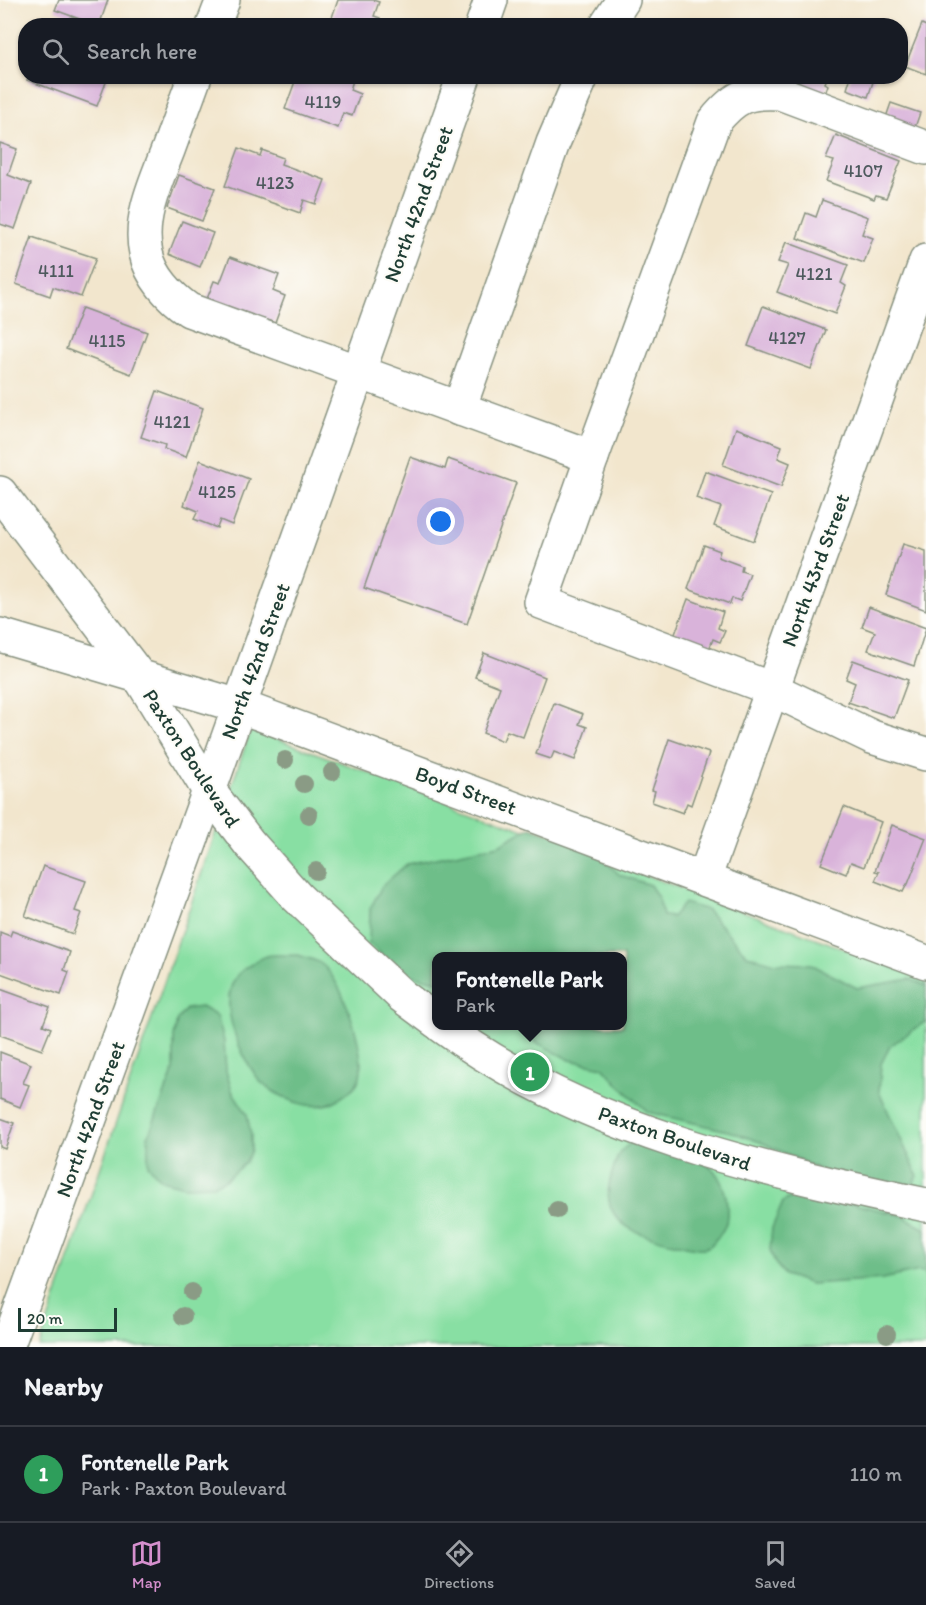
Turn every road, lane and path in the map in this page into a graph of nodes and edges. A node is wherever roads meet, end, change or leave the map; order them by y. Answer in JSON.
{"nodes":[{"id":1,"x":223,"y":0,"type":"edge"},
{"id":2,"x":491,"y":0,"type":"edge"},
{"id":3,"x":623,"y":0,"type":"edge"},
{"id":4,"x":216,"y":18,"type":"edge"},
{"id":5,"x":485,"y":18,"type":"edge"},
{"id":6,"x":611,"y":18,"type":"edge"},
{"id":7,"x":192,"y":84,"type":"edge"},
{"id":8,"x":461,"y":84,"type":"edge"},
{"id":9,"x":579,"y":84,"type":"edge"},
{"id":10,"x":926,"y":148,"type":"edge"},
{"id":11,"x":926,"y":261,"type":"edge"},
{"id":12,"x":357,"y":372,"type":"junction"},
{"id":13,"x":459,"y":409,"type":"junction"},
{"id":14,"x":592,"y":457,"type":"junction"},
{"id":15,"x":0,"y":493,"type":"edge"},
{"id":16,"x":0,"y":635,"type":"edge"},
{"id":17,"x":139,"y":676,"type":"junction"},
{"id":18,"x":772,"y":689,"type":"junction"},
{"id":19,"x":239,"y":706,"type":"junction"},
{"id":20,"x":926,"y":754,"type":"edge"},
{"id":21,"x":209,"y":791,"type":"junction"},
{"id":22,"x":704,"y":879,"type":"junction"},
{"id":23,"x":926,"y":962,"type":"edge"},
{"id":24,"x":432,"y":1018,"type":"edge"},
{"id":25,"x":448,"y":1030,"type":"edge"},
{"id":26,"x":926,"y":1205,"type":"edge"},
{"id":27,"x":7,"y":1347,"type":"edge"}],
"edges":[{"from":1,"to":4,"type":"street"},
{"from":2,"to":5,"type":"street"},
{"from":3,"to":6,"type":"street"},
{"from":7,"to":12,"type":"street"},
{"from":8,"to":12,"type":"street","name":"North 42nd Street"},
{"from":9,"to":13,"type":"street"},
{"from":10,"to":14,"type":"street"},
{"from":11,"to":18,"type":"street","name":"North 43rd Street"},
{"from":12,"to":13,"type":"street"},
{"from":12,"to":19,"type":"street","name":"North 42nd Street"},
{"from":13,"to":14,"type":"street"},
{"from":14,"to":18,"type":"street"},
{"from":15,"to":17,"type":"street","name":"Paxton Boulevard"},
{"from":16,"to":17,"type":"street","name":"Boyd Street"},
{"from":17,"to":19,"type":"street","name":"Boyd Street"},
{"from":17,"to":21,"type":"street","name":"Paxton Boulevard"},
{"from":18,"to":20,"type":"street"},
{"from":18,"to":22,"type":"street","name":"North 43rd Street"},
{"from":19,"to":21,"type":"street","name":"North 42nd Street"},
{"from":19,"to":22,"type":"street","name":"Boyd Street"},
{"from":21,"to":24,"type":"street","name":"Paxton Boulevard"},
{"from":21,"to":27,"type":"street","name":"North 42nd Street"},
{"from":22,"to":23,"type":"street","name":"Boyd Street"},
{"from":25,"to":26,"type":"street","name":"Paxton Boulevard"}]}
